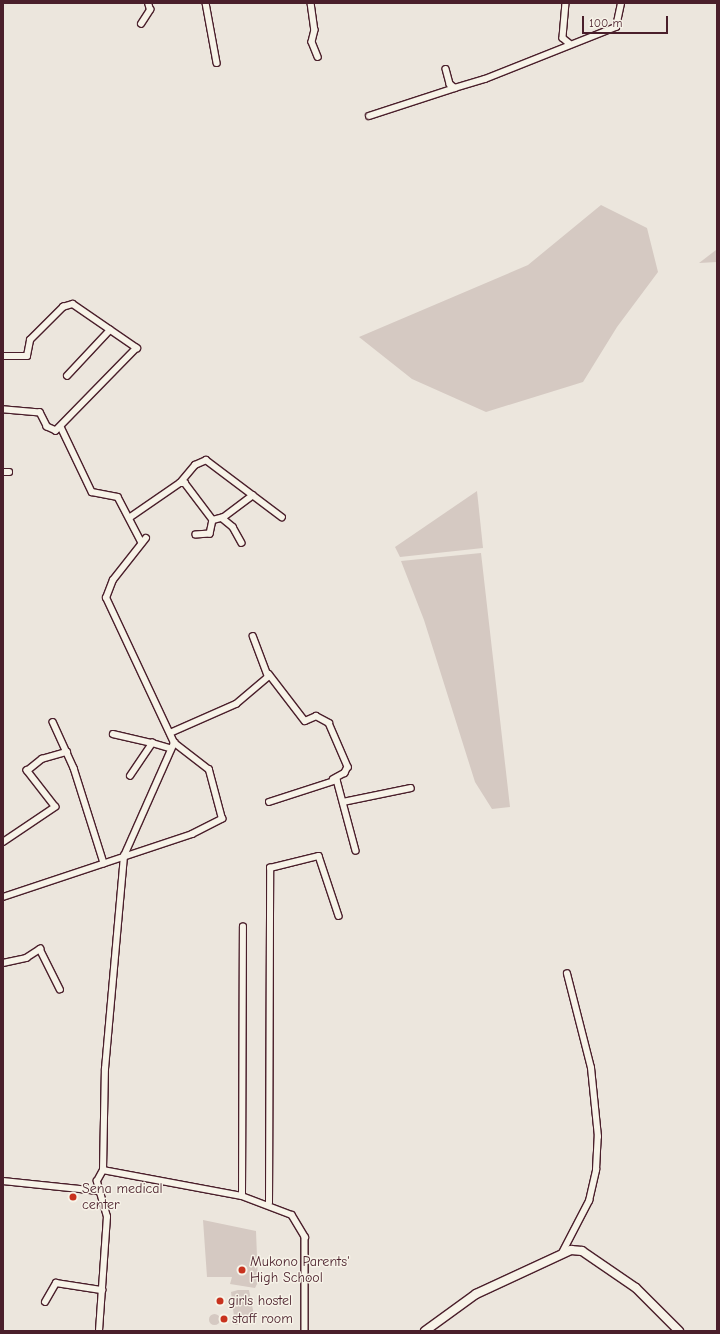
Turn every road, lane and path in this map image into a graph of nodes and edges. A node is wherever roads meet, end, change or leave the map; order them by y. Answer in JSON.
{"nodes":[{"id":1,"x":148,"y":3,"type":"edge"},
{"id":2,"x":155,"y":3,"type":"edge"},
{"id":3,"x":206,"y":3,"type":"edge"},
{"id":4,"x":311,"y":3,"type":"edge"},
{"id":5,"x":566,"y":3,"type":"edge"},
{"id":6,"x":621,"y":3,"type":"edge"},
{"id":7,"x":150,"y":10,"type":"junction"},
{"id":8,"x":141,"y":24,"type":"dead end"},
{"id":9,"x":569,"y":43,"type":"junction"},
{"id":10,"x":318,"y":57,"type":"dead end"},
{"id":11,"x":217,"y":63,"type":"dead end"},
{"id":12,"x":446,"y":69,"type":"dead end"},
{"id":13,"x":455,"y":88,"type":"junction"},
{"id":14,"x":369,"y":116,"type":"dead end"},
{"id":15,"x":110,"y":330,"type":"junction"},
{"id":16,"x":3,"y":356,"type":"edge"},
{"id":17,"x":67,"y":376,"type":"dead end"},
{"id":18,"x":3,"y":410,"type":"edge"},
{"id":19,"x":61,"y":427,"type":"junction"},
{"id":20,"x":3,"y":472,"type":"edge"},
{"id":21,"x":10,"y":472,"type":"dead end"},
{"id":22,"x":180,"y":483,"type":"junction"},
{"id":23,"x":253,"y":495,"type":"junction"},
{"id":24,"x":282,"y":516,"type":"dead end"},
{"id":25,"x":129,"y":518,"type":"junction"},
{"id":26,"x":222,"y":518,"type":"junction"},
{"id":27,"x":213,"y":520,"type":"junction"},
{"id":28,"x":196,"y":535,"type":"dead end"},
{"id":29,"x":242,"y":543,"type":"dead end"},
{"id":30,"x":253,"y":637,"type":"dead end"},
{"id":31,"x":269,"y":674,"type":"junction"},
{"id":32,"x":53,"y":722,"type":"dead end"},
{"id":33,"x":170,"y":733,"type":"junction"},
{"id":34,"x":113,"y":734,"type":"dead end"},
{"id":35,"x":152,"y":743,"type":"junction"},
{"id":36,"x":174,"y":743,"type":"junction"},
{"id":37,"x":170,"y":748,"type":"junction"},
{"id":38,"x":67,"y":752,"type":"junction"},
{"id":39,"x":130,"y":776,"type":"dead end"},
{"id":40,"x":334,"y":779,"type":"junction"},
{"id":41,"x":411,"y":788,"type":"dead end"},
{"id":42,"x":269,"y":802,"type":"dead end"},
{"id":43,"x":343,"y":802,"type":"junction"},
{"id":44,"x":3,"y":842,"type":"edge"},
{"id":45,"x":356,"y":851,"type":"dead end"},
{"id":46,"x":124,"y":856,"type":"junction"},
{"id":47,"x":104,"y":863,"type":"junction"},
{"id":48,"x":3,"y":897,"type":"edge"},
{"id":49,"x":339,"y":916,"type":"dead end"},
{"id":50,"x":243,"y":928,"type":"dead end"},
{"id":51,"x":3,"y":963,"type":"edge"},
{"id":52,"x":568,"y":974,"type":"dead end"},
{"id":53,"x":60,"y":989,"type":"dead end"},
{"id":54,"x":103,"y":1170,"type":"junction"},
{"id":55,"x":3,"y":1181,"type":"edge"},
{"id":56,"x":98,"y":1191,"type":"junction"},
{"id":57,"x":242,"y":1196,"type":"junction"},
{"id":58,"x":269,"y":1203,"type":"junction"},
{"id":59,"x":562,"y":1253,"type":"junction"},
{"id":60,"x":102,"y":1290,"type":"junction"},
{"id":61,"x":45,"y":1302,"type":"dead end"},
{"id":62,"x":99,"y":1331,"type":"edge"},
{"id":63,"x":305,"y":1331,"type":"edge"},
{"id":64,"x":427,"y":1331,"type":"edge"},
{"id":65,"x":679,"y":1331,"type":"edge"}],
"edges":[{"from":1,"to":7,"type":"street"},
{"from":2,"to":7,"type":"street"},
{"from":3,"to":11,"type":"street"},
{"from":4,"to":10,"type":"street"},
{"from":5,"to":9,"type":"street"},
{"from":6,"to":9,"type":"street"},
{"from":7,"to":8,"type":"street"},
{"from":9,"to":13,"type":"street"},
{"from":12,"to":13,"type":"street"},
{"from":13,"to":14,"type":"street"},
{"from":15,"to":16,"type":"street"},
{"from":15,"to":17,"type":"street"},
{"from":15,"to":19,"type":"street"},
{"from":18,"to":19,"type":"street"},
{"from":19,"to":25,"type":"street"},
{"from":20,"to":21,"type":"street"},
{"from":22,"to":23,"type":"street"},
{"from":22,"to":25,"type":"street"},
{"from":22,"to":27,"type":"street"},
{"from":23,"to":24,"type":"street"},
{"from":23,"to":26,"type":"street"},
{"from":25,"to":33,"type":"street"},
{"from":26,"to":27,"type":"street"},
{"from":26,"to":29,"type":"street"},
{"from":27,"to":28,"type":"street"},
{"from":30,"to":31,"type":"street"},
{"from":31,"to":33,"type":"street"},
{"from":31,"to":40,"type":"street"},
{"from":32,"to":38,"type":"street"},
{"from":33,"to":36,"type":"street"},
{"from":34,"to":35,"type":"street"},
{"from":35,"to":37,"type":"street"},
{"from":35,"to":39,"type":"street"},
{"from":36,"to":37,"type":"street"},
{"from":36,"to":46,"type":"street"},
{"from":37,"to":46,"type":"street"},
{"from":38,"to":44,"type":"street"},
{"from":38,"to":47,"type":"street"},
{"from":40,"to":42,"type":"street"},
{"from":40,"to":43,"type":"street"},
{"from":41,"to":43,"type":"street"},
{"from":43,"to":45,"type":"street"},
{"from":46,"to":47,"type":"street"},
{"from":46,"to":54,"type":"street"},
{"from":47,"to":48,"type":"street"},
{"from":49,"to":58,"type":"street"},
{"from":50,"to":57,"type":"street"},
{"from":51,"to":53,"type":"street"},
{"from":52,"to":59,"type":"street"},
{"from":54,"to":56,"type":"street"},
{"from":54,"to":57,"type":"street"},
{"from":55,"to":56,"type":"street"},
{"from":56,"to":60,"type":"street"},
{"from":57,"to":58,"type":"street"},
{"from":58,"to":63,"type":"street"},
{"from":59,"to":64,"type":"street"},
{"from":59,"to":65,"type":"street"},
{"from":60,"to":61,"type":"street"},
{"from":60,"to":62,"type":"street"}]}
